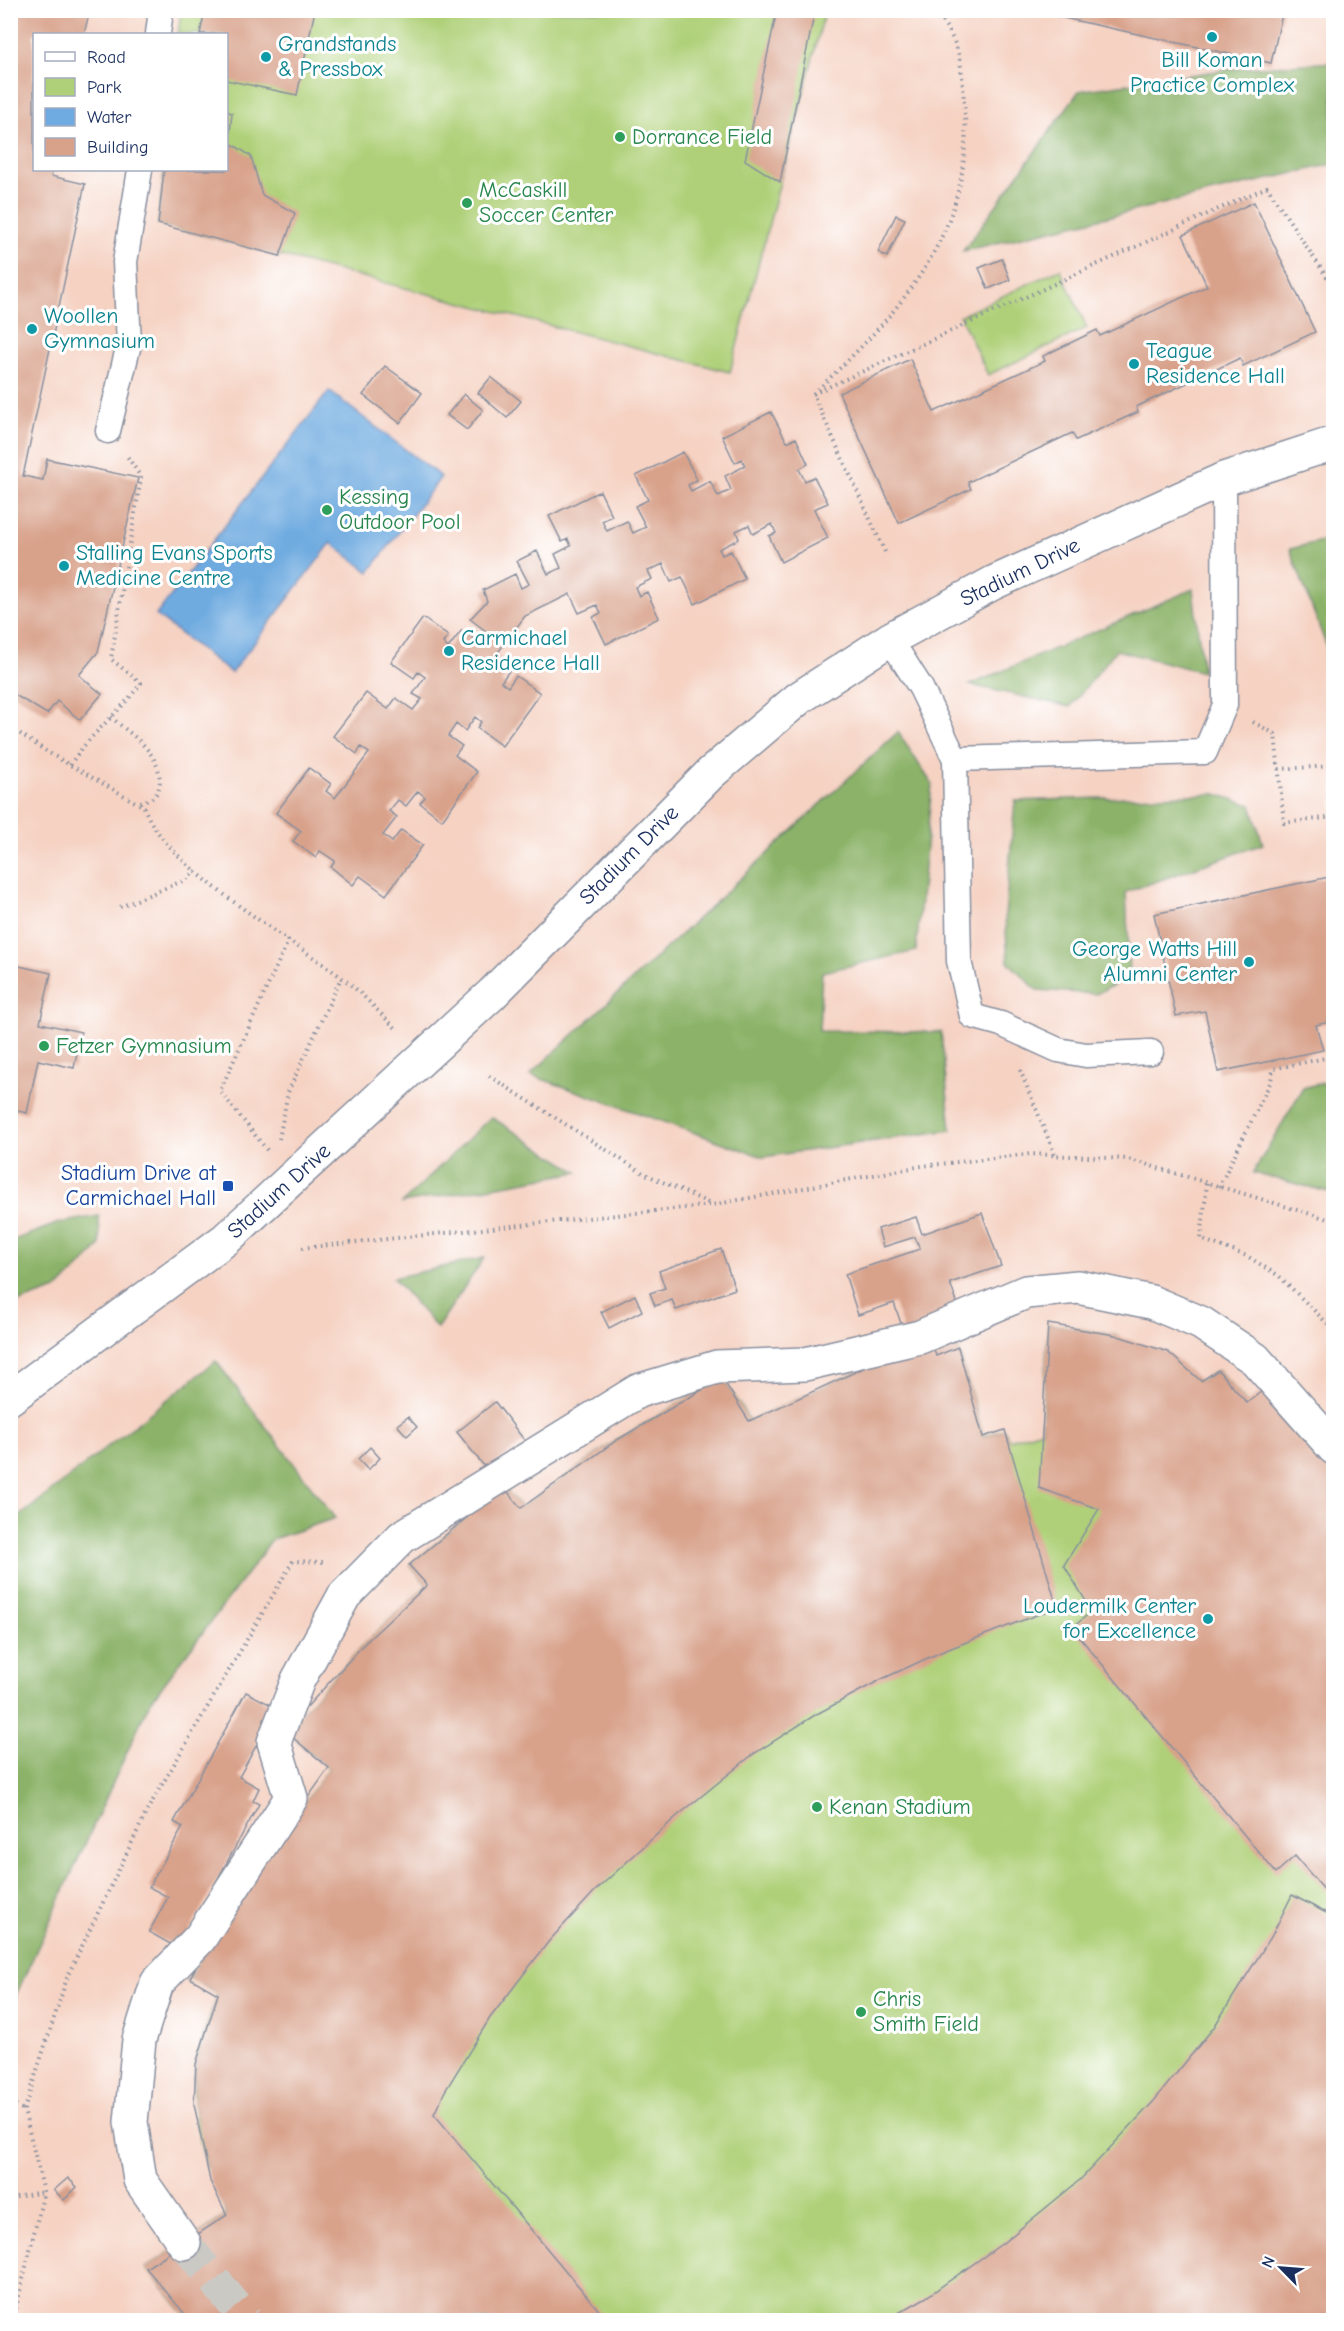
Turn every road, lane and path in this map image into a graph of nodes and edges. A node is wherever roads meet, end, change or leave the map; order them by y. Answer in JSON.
{"nodes":[{"id":1,"x":161,"y":10,"type":"edge"},
{"id":2,"x":937,"y":11,"type":"edge"},
{"id":3,"x":158,"y":33,"type":"edge"},
{"id":4,"x":140,"y":171,"type":"edge"},
{"id":5,"x":1334,"y":288,"type":"edge"},
{"id":6,"x":813,"y":394,"type":"junction"},
{"id":7,"x":108,"y":430,"type":"joint"},
{"id":8,"x":1334,"y":443,"type":"edge"},
{"id":9,"x":1224,"y":479,"type":"junction"},
{"id":10,"x":885,"y":552,"type":"dead end"},
{"id":11,"x":890,"y":639,"type":"junction"},
{"id":12,"x":1225,"y":705,"type":"junction"},
{"id":13,"x":111,"y":717,"type":"junction"},
{"id":14,"x":10,"y":728,"type":"edge"},
{"id":15,"x":955,"y":759,"type":"junction"},
{"id":16,"x":70,"y":765,"type":"junction"},
{"id":17,"x":1334,"y":766,"type":"edge"},
{"id":18,"x":1279,"y":770,"type":"junction"},
{"id":19,"x":135,"y":802,"type":"junction"},
{"id":20,"x":1334,"y":817,"type":"edge"},
{"id":21,"x":196,"y":870,"type":"junction"},
{"id":22,"x":120,"y":907,"type":"dead end"},
{"id":23,"x":289,"y":939,"type":"junction"},
{"id":24,"x":341,"y":978,"type":"junction"},
{"id":25,"x":1000,"y":1023,"type":"junction"},
{"id":26,"x":399,"y":1031,"type":"dead end"},
{"id":27,"x":1151,"y":1052,"type":"dead end"},
{"id":28,"x":1334,"y":1053,"type":"edge"},
{"id":29,"x":489,"y":1076,"type":"dead end"},
{"id":30,"x":279,"y":1140,"type":"dead end"},
{"id":31,"x":267,"y":1150,"type":"dead end"},
{"id":32,"x":1055,"y":1155,"type":"junction"},
{"id":33,"x":1208,"y":1183,"type":"junction"},
{"id":34,"x":1219,"y":1186,"type":"junction"},
{"id":35,"x":712,"y":1204,"type":"junction"},
{"id":36,"x":1334,"y":1221,"type":"edge"},
{"id":37,"x":302,"y":1248,"type":"dead end"},
{"id":38,"x":1334,"y":1330,"type":"edge"},
{"id":39,"x":10,"y":1398,"type":"edge"},
{"id":40,"x":1334,"y":1448,"type":"edge"},
{"id":41,"x":344,"y":1596,"type":"junction"},
{"id":42,"x":10,"y":2103,"type":"edge"},
{"id":43,"x":24,"y":2109,"type":"junction"},
{"id":44,"x":44,"y":2192,"type":"junction"},
{"id":45,"x":10,"y":2198,"type":"edge"},
{"id":46,"x":183,"y":2243,"type":"tunnel mouth"},
{"id":47,"x":13,"y":2320,"type":"edge"}],
"edges":[{"from":1,"to":3,"type":"lane"},
{"from":2,"to":6,"type":"path"},
{"from":4,"to":7,"type":"lane"},
{"from":5,"to":6,"type":"path"},
{"from":6,"to":10,"type":"path"},
{"from":7,"to":13,"type":"path"},
{"from":8,"to":9,"type":"street","name":"Stadium Drive"},
{"from":9,"to":11,"type":"street","name":"Stadium Drive"},
{"from":9,"to":12,"type":"lane"},
{"from":11,"to":15,"type":"lane"},
{"from":11,"to":39,"type":"street","name":"Stadium Drive"},
{"from":12,"to":15,"type":"lane"},
{"from":12,"to":18,"type":"path"},
{"from":13,"to":16,"type":"path"},
{"from":13,"to":19,"type":"path"},
{"from":14,"to":16,"type":"path"},
{"from":15,"to":25,"type":"lane"},
{"from":16,"to":19,"type":"path"},
{"from":17,"to":18,"type":"path"},
{"from":18,"to":20,"type":"path"},
{"from":19,"to":21,"type":"path"},
{"from":21,"to":22,"type":"path"},
{"from":21,"to":23,"type":"path"},
{"from":23,"to":24,"type":"path"},
{"from":23,"to":31,"type":"path"},
{"from":24,"to":26,"type":"path"},
{"from":24,"to":30,"type":"path"},
{"from":25,"to":27,"type":"lane"},
{"from":25,"to":32,"type":"path"},
{"from":28,"to":34,"type":"path"},
{"from":29,"to":35,"type":"path"},
{"from":32,"to":33,"type":"path"},
{"from":32,"to":35,"type":"path"},
{"from":33,"to":34,"type":"path"},
{"from":33,"to":38,"type":"path"},
{"from":34,"to":36,"type":"path"},
{"from":35,"to":37,"type":"path"},
{"from":40,"to":41,"type":"street"},
{"from":41,"to":43,"type":"path"},
{"from":41,"to":46,"type":"street"},
{"from":42,"to":43,"type":"path"},
{"from":43,"to":44,"type":"path"},
{"from":44,"to":45,"type":"path"},
{"from":44,"to":47,"type":"path"}]}
